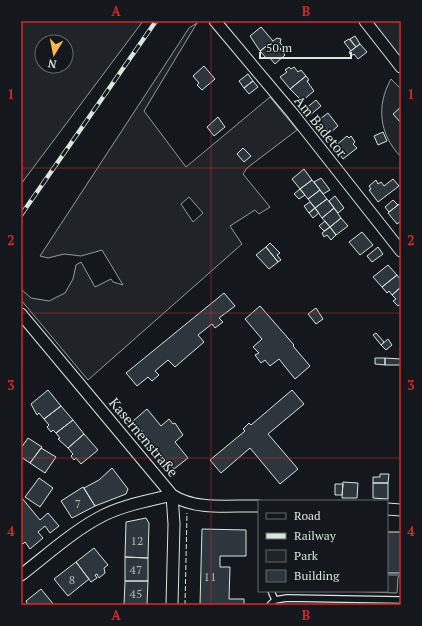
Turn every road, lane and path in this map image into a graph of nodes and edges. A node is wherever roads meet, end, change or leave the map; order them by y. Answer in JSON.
{"nodes":[{"id":1,"x":215,"y":21,"type":"edge"},
{"id":2,"x":365,"y":21,"type":"edge"},
{"id":3,"x":401,"y":67,"type":"edge"},
{"id":4,"x":401,"y":251,"type":"edge"},
{"id":5,"x":21,"y":314,"type":"edge"},
{"id":6,"x":172,"y":495,"type":"junction"},
{"id":7,"x":258,"y":506,"type":"edge"},
{"id":8,"x":388,"y":509,"type":"edge"},
{"id":9,"x":401,"y":510,"type":"edge"},
{"id":10,"x":21,"y":575,"type":"edge"},
{"id":11,"x":271,"y":592,"type":"edge"},
{"id":12,"x":275,"y":600,"type":"junction"},
{"id":13,"x":401,"y":600,"type":"edge"},
{"id":14,"x":172,"y":605,"type":"edge"},
{"id":15,"x":270,"y":605,"type":"edge"}],
"edges":[{"from":1,"to":4,"type":"street","name":"Am Badetor"},
{"from":2,"to":3,"type":"street"},
{"from":5,"to":6,"type":"street","name":"Kasernenstraße"},
{"from":6,"to":7,"type":"street"},
{"from":6,"to":10,"type":"street"},
{"from":6,"to":14,"type":"street","name":"Kasernenstraße"},
{"from":8,"to":9,"type":"street"},
{"from":11,"to":12,"type":"lane"},
{"from":12,"to":13,"type":"lane"},
{"from":12,"to":15,"type":"lane"}]}
